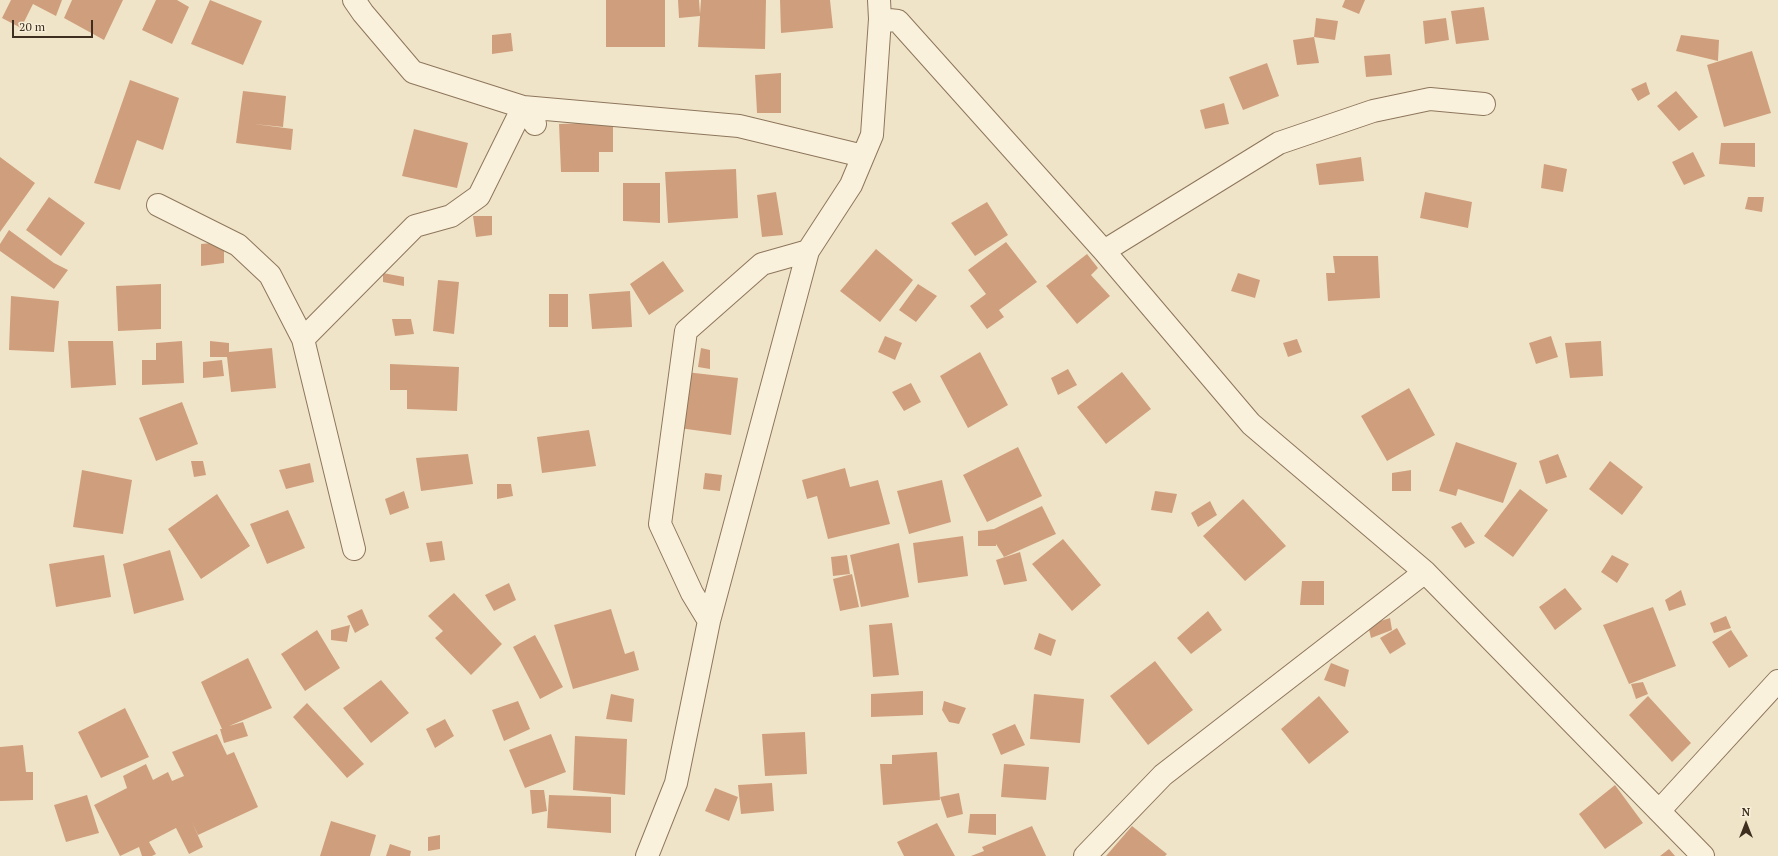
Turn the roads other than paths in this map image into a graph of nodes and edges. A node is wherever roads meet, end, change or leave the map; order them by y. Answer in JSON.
{"nodes":[{"id":1,"x":354,"y":0,"type":"edge"},
{"id":2,"x":880,"y":9,"type":"edge"},
{"id":3,"x":1484,"y":104,"type":"dead end"},
{"id":4,"x":529,"y":116,"type":"junction"},
{"id":5,"x":863,"y":156,"type":"junction"},
{"id":6,"x":158,"y":205,"type":"dead end"},
{"id":7,"x":808,"y":251,"type":"junction"},
{"id":8,"x":1104,"y":251,"type":"junction"},
{"id":9,"x":303,"y":340,"type":"junction"},
{"id":10,"x":354,"y":549,"type":"dead end"},
{"id":11,"x":1425,"y":572,"type":"junction"},
{"id":12,"x":709,"y":621,"type":"junction"},
{"id":13,"x":1778,"y":680,"type":"edge"},
{"id":14,"x":1659,"y":811,"type":"junction"},
{"id":15,"x":647,"y":856,"type":"edge"},
{"id":16,"x":1085,"y":856,"type":"edge"},
{"id":17,"x":1703,"y":856,"type":"edge"}],
"edges":[{"from":1,"to":4,"type":"street"},
{"from":2,"to":5,"type":"street"},
{"from":2,"to":8,"type":"street"},
{"from":3,"to":8,"type":"street"},
{"from":4,"to":5,"type":"street"},
{"from":4,"to":9,"type":"street"},
{"from":5,"to":7,"type":"street"},
{"from":6,"to":9,"type":"street"},
{"from":7,"to":12,"type":"street"},
{"from":7,"to":12,"type":"street"},
{"from":8,"to":11,"type":"street"},
{"from":9,"to":10,"type":"street"},
{"from":11,"to":14,"type":"street"},
{"from":11,"to":16,"type":"street"},
{"from":12,"to":15,"type":"street"},
{"from":13,"to":14,"type":"street"},
{"from":14,"to":17,"type":"street"}]}
